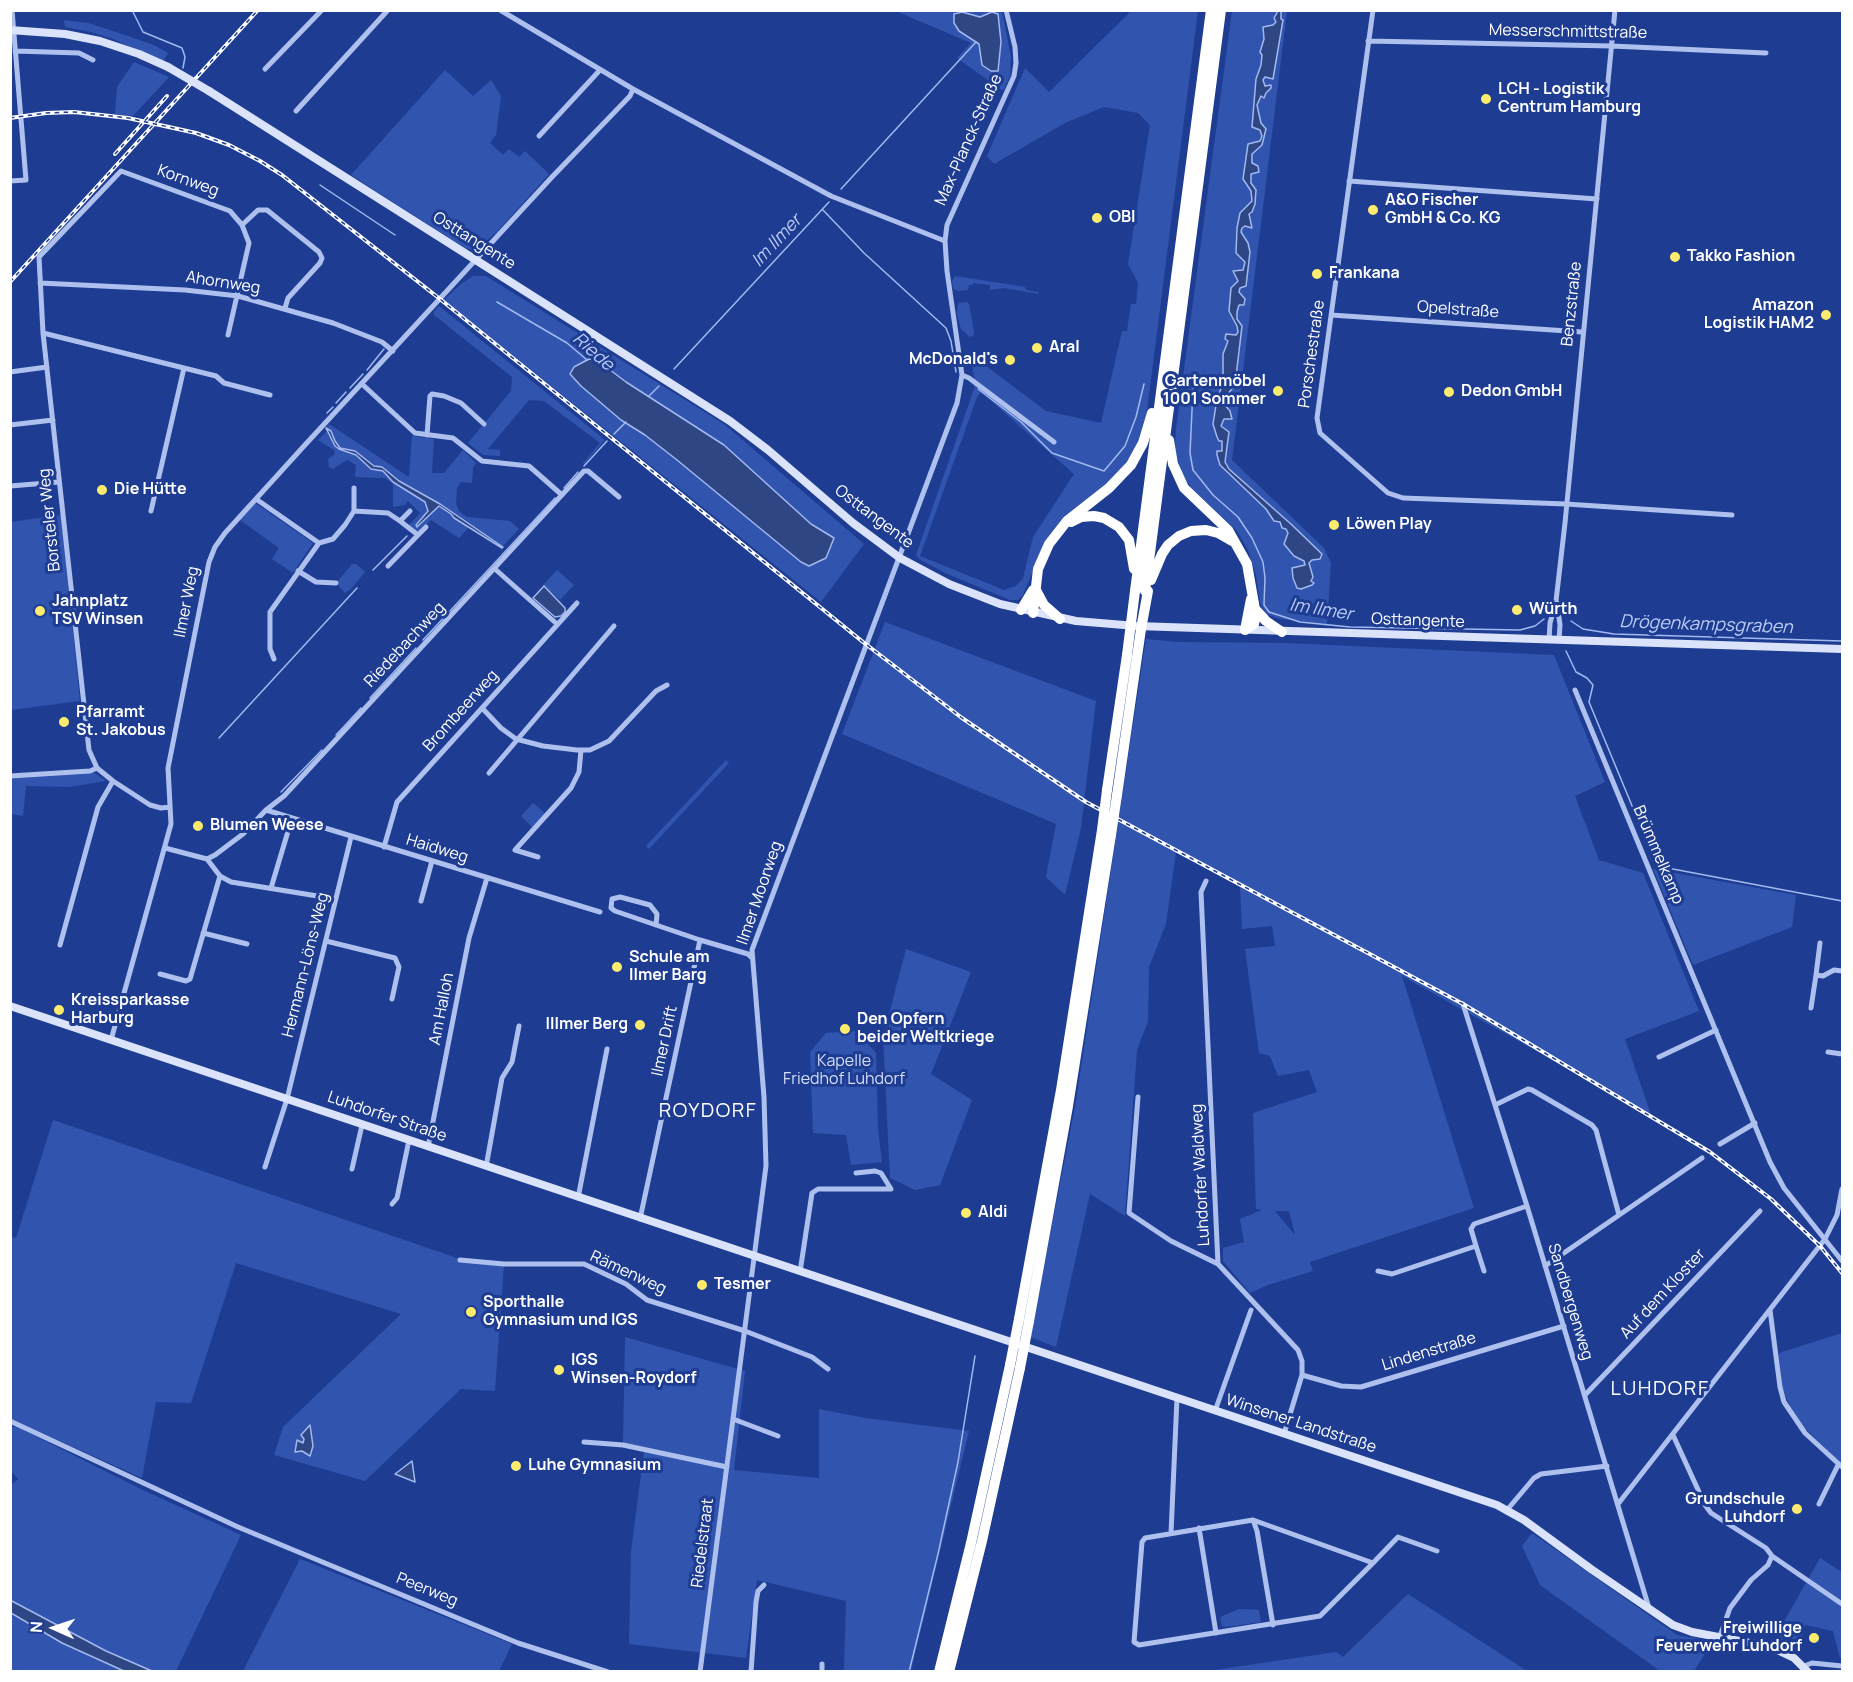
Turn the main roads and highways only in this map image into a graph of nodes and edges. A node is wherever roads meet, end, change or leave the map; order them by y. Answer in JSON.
{"nodes":[{"id":1,"x":1211,"y":10,"type":"edge"},
{"id":2,"x":1221,"y":10,"type":"edge"},
{"id":3,"x":12,"y":30,"type":"edge"},
{"id":4,"x":1166,"y":354,"type":"junction"},
{"id":5,"x":1168,"y":418,"type":"junction"},
{"id":6,"x":1057,"y":534,"type":"junction"},
{"id":7,"x":1237,"y":545,"type":"junction"},
{"id":8,"x":1034,"y":587,"type":"junction"},
{"id":9,"x":1143,"y":591,"type":"junction"},
{"id":10,"x":1252,"y":593,"type":"junction"},
{"id":11,"x":1255,"y":609,"type":"junction"},
{"id":12,"x":1021,"y":610,"type":"junction"},
{"id":13,"x":1033,"y":613,"type":"junction"},
{"id":14,"x":1060,"y":619,"type":"junction"},
{"id":15,"x":1245,"y":630,"type":"junction"},
{"id":16,"x":1282,"y":632,"type":"junction"},
{"id":17,"x":1842,"y":649,"type":"edge"},
{"id":18,"x":1132,"y":655,"type":"junction"},
{"id":19,"x":10,"y":1006,"type":"edge"},
{"id":20,"x":754,"y":1257,"type":"joint"},
{"id":21,"x":1015,"y":1367,"type":"junction"},
{"id":22,"x":1806,"y":1669,"type":"edge"},
{"id":23,"x":939,"y":1671,"type":"edge"},
{"id":24,"x":950,"y":1671,"type":"edge"}],
"edges":[{"from":1,"to":4,"type":"highway"},
{"from":2,"to":5,"type":"highway"},
{"from":3,"to":12,"type":"main road","name":"Osttangente","bridge":true},
{"from":4,"to":6,"type":"highway"},
{"from":4,"to":9,"type":"highway"},
{"from":5,"to":7,"type":"highway"},
{"from":5,"to":9,"type":"highway"},
{"from":6,"to":8,"type":"highway"},
{"from":6,"to":9,"type":"highway"},
{"from":7,"to":9,"type":"highway"},
{"from":7,"to":10,"type":"highway"},
{"from":8,"to":12,"type":"highway"},
{"from":8,"to":13,"type":"highway"},
{"from":8,"to":14,"type":"highway"},
{"from":9,"to":18,"type":"highway","bridge":true},
{"from":9,"to":18,"type":"highway","bridge":true},
{"from":10,"to":11,"type":"highway"},
{"from":10,"to":15,"type":"highway"},
{"from":11,"to":15,"type":"highway"},
{"from":11,"to":16,"type":"highway"},
{"from":12,"to":13,"type":"main road","name":"Osttangente"},
{"from":13,"to":14,"type":"main road","name":"Osttangente"},
{"from":14,"to":15,"type":"main road","name":"Osttangente"},
{"from":15,"to":16,"type":"main road","name":"Osttangente"},
{"from":16,"to":17,"type":"main road","name":"Osttangente"},
{"from":18,"to":21,"type":"highway","bridge":true},
{"from":19,"to":20,"type":"main road","name":"Luhdorfer Straße"},
{"from":20,"to":22,"type":"main road","name":"Winsener Landstraße"},
{"from":21,"to":23,"type":"highway"},
{"from":21,"to":24,"type":"highway"}]}
